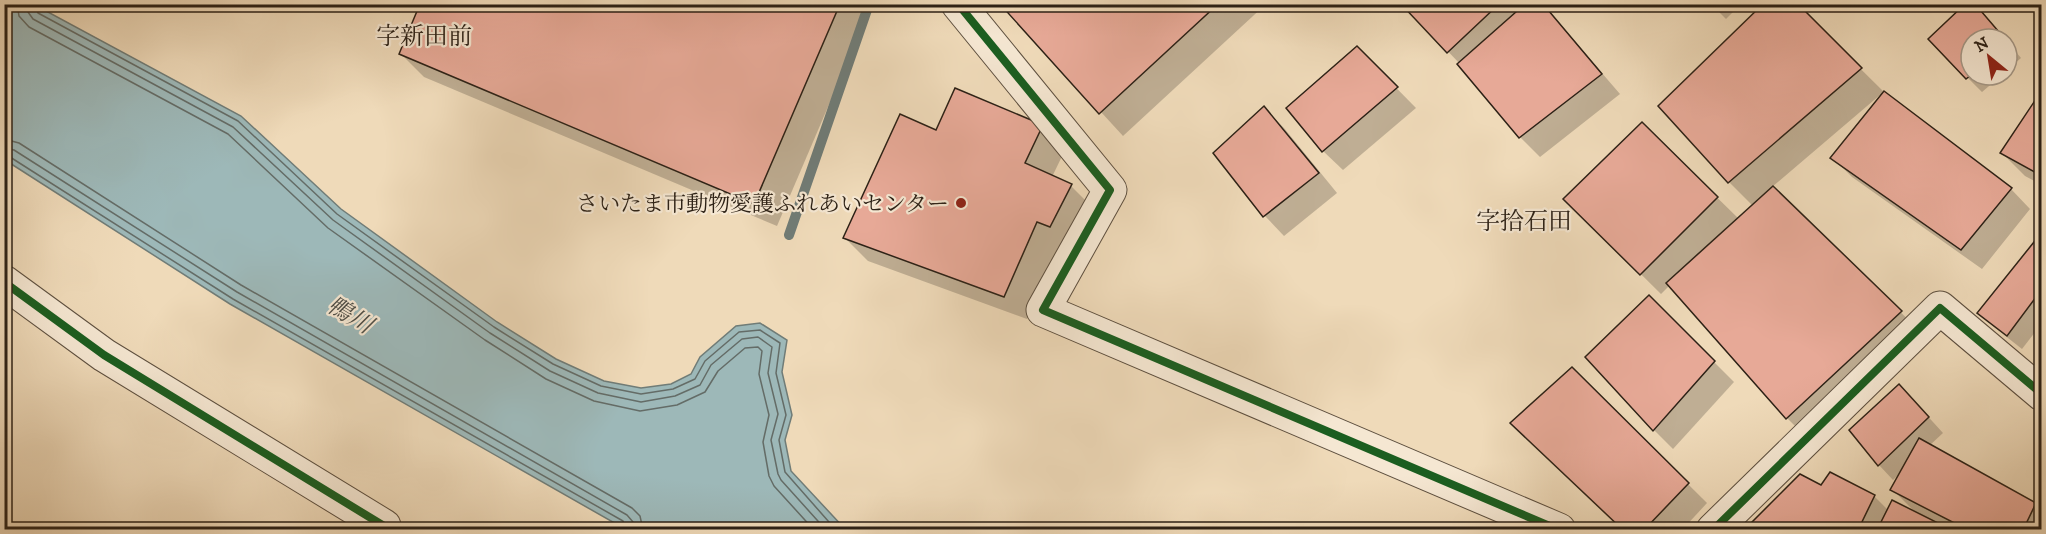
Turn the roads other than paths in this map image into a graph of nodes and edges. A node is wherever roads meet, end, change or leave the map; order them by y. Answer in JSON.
{"nodes":[{"id":1,"x":958,"y":4,"type":"edge"},
{"id":2,"x":4,"y":282,"type":"edge"},
{"id":3,"x":2042,"y":394,"type":"edge"},
{"id":4,"x":384,"y":530,"type":"edge"},
{"id":5,"x":1559,"y":530,"type":"edge"},
{"id":6,"x":1713,"y":530,"type":"edge"}],
"edges":[{"from":1,"to":5,"type":"street"},
{"from":2,"to":4,"type":"street"},
{"from":3,"to":6,"type":"street"}]}
